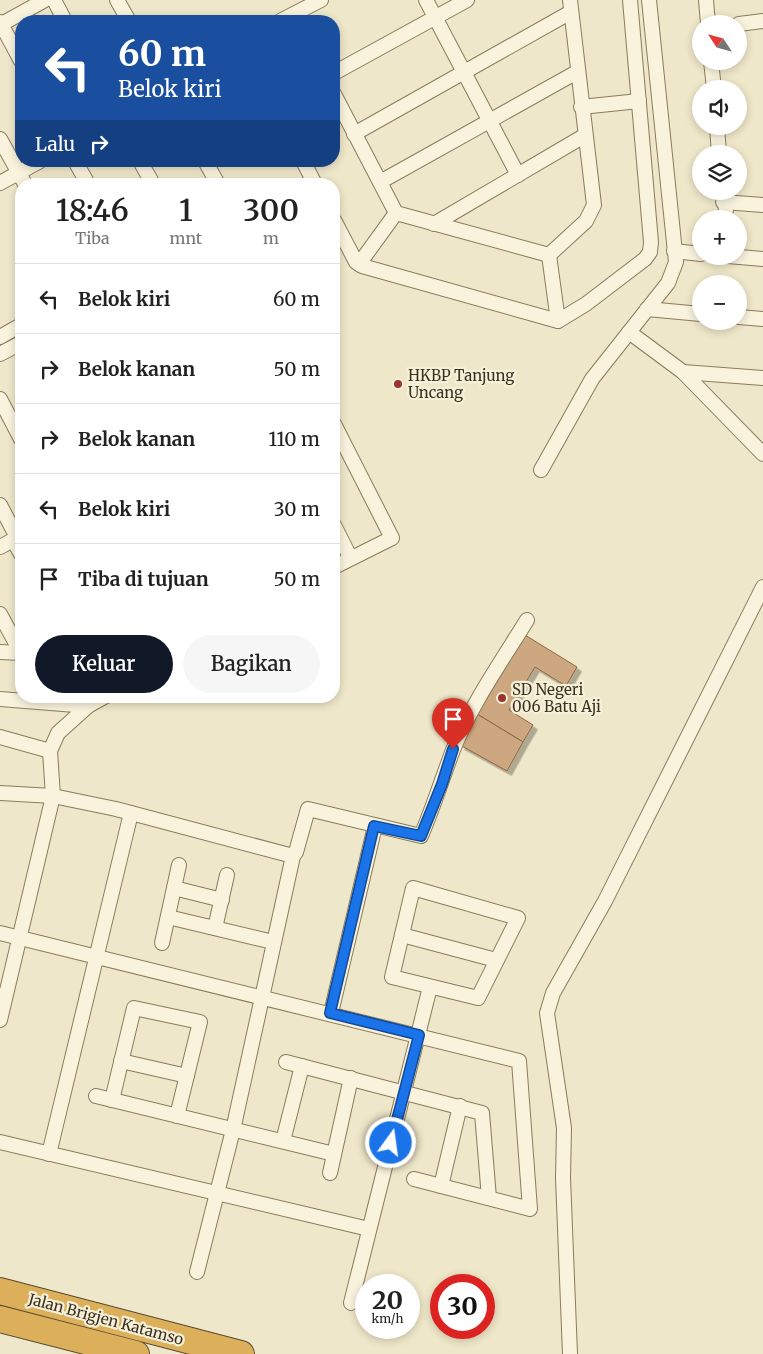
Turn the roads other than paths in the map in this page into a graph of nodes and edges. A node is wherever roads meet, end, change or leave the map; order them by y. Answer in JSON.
{"nodes":[{"id":1,"x":45,"y":0,"type":"edge"},
{"id":2,"x":54,"y":0,"type":"edge"},
{"id":3,"x":117,"y":0,"type":"edge"},
{"id":4,"x":321,"y":0,"type":"edge"},
{"id":5,"x":426,"y":0,"type":"edge"},
{"id":6,"x":467,"y":0,"type":"edge"},
{"id":7,"x":630,"y":0,"type":"edge"},
{"id":8,"x":649,"y":0,"type":"edge"},
{"id":9,"x":706,"y":0,"type":"edge"},
{"id":10,"x":570,"y":6,"type":"edge"},
{"id":11,"x":17,"y":15,"type":"edge"},
{"id":12,"x":62,"y":15,"type":"edge"},
{"id":13,"x":126,"y":15,"type":"edge"},
{"id":14,"x":292,"y":15,"type":"edge"},
{"id":15,"x":707,"y":15,"type":"edge"},
{"id":16,"x":15,"y":16,"type":"edge"},
{"id":17,"x":435,"y":17,"type":"junction"},
{"id":18,"x":763,"y":21,"type":"edge"},
{"id":19,"x":748,"y":23,"type":"edge"},
{"id":20,"x":0,"y":24,"type":"edge"},
{"id":21,"x":15,"y":51,"type":"edge"},
{"id":22,"x":340,"y":70,"type":"edge"},
{"id":23,"x":464,"y":71,"type":"junction"},
{"id":24,"x":577,"y":72,"type":"junction"},
{"id":25,"x":639,"y":101,"type":"junction"},
{"id":26,"x":340,"y":106,"type":"edge"},
{"id":27,"x":581,"y":107,"type":"junction"},
{"id":28,"x":490,"y":121,"type":"junction"},
{"id":29,"x":354,"y":134,"type":"junction"},
{"id":30,"x":584,"y":136,"type":"junction"},
{"id":31,"x":0,"y":139,"type":"edge"},
{"id":32,"x":15,"y":166,"type":"edge"},
{"id":33,"x":16,"y":167,"type":"edge"},
{"id":34,"x":34,"y":167,"type":"edge"},
{"id":35,"x":78,"y":167,"type":"edge"},
{"id":36,"x":143,"y":167,"type":"edge"},
{"id":37,"x":518,"y":175,"type":"junction"},
{"id":38,"x":22,"y":178,"type":"edge"},
{"id":39,"x":85,"y":178,"type":"edge"},
{"id":40,"x":150,"y":178,"type":"edge"},
{"id":41,"x":15,"y":180,"type":"edge"},
{"id":42,"x":380,"y":182,"type":"junction"},
{"id":43,"x":0,"y":183,"type":"edge"},
{"id":44,"x":741,"y":200,"type":"edge"},
{"id":45,"x":763,"y":205,"type":"edge"},
{"id":46,"x":396,"y":213,"type":"junction"},
{"id":47,"x":434,"y":224,"type":"junction"},
{"id":48,"x":340,"y":231,"type":"edge"},
{"id":49,"x":674,"y":251,"type":"junction"},
{"id":50,"x":692,"y":253,"type":"edge"},
{"id":51,"x":549,"y":255,"type":"junction"},
{"id":52,"x":747,"y":258,"type":"edge"},
{"id":53,"x":763,"y":259,"type":"edge"},
{"id":54,"x":359,"y":264,"type":"junction"},
{"id":55,"x":647,"y":309,"type":"junction"},
{"id":56,"x":692,"y":313,"type":"edge"},
{"id":57,"x":747,"y":318,"type":"edge"},
{"id":58,"x":763,"y":319,"type":"edge"},
{"id":59,"x":558,"y":321,"type":"junction"},
{"id":60,"x":15,"y":328,"type":"edge"},
{"id":61,"x":629,"y":332,"type":"junction"},
{"id":62,"x":0,"y":337,"type":"edge"},
{"id":63,"x":15,"y":346,"type":"edge"},
{"id":64,"x":0,"y":354,"type":"edge"},
{"id":65,"x":683,"y":372,"type":"junction"},
{"id":66,"x":763,"y":378,"type":"edge"},
{"id":67,"x":0,"y":399,"type":"edge"},
{"id":68,"x":15,"y":428,"type":"edge"},
{"id":69,"x":340,"y":436,"type":"edge"},
{"id":70,"x":763,"y":454,"type":"edge"},
{"id":71,"x":541,"y":470,"type":"dead end"},
{"id":72,"x":0,"y":505,"type":"edge"},
{"id":73,"x":15,"y":536,"type":"edge"},
{"id":74,"x":340,"y":537,"type":"edge"},
{"id":75,"x":15,"y":545,"type":"edge"},
{"id":76,"x":0,"y":547,"type":"edge"},
{"id":77,"x":350,"y":557,"type":"junction"},
{"id":78,"x":340,"y":563,"type":"edge"},
{"id":79,"x":763,"y":587,"type":"edge"},
{"id":80,"x":0,"y":614,"type":"edge"},
{"id":81,"x":527,"y":620,"type":"dead end"},
{"id":82,"x":15,"y":642,"type":"edge"},
{"id":83,"x":0,"y":652,"type":"edge"},
{"id":84,"x":15,"y":653,"type":"edge"},
{"id":85,"x":0,"y":699,"type":"edge"},
{"id":86,"x":15,"y":700,"type":"edge"},
{"id":87,"x":50,"y":703,"type":"edge"},
{"id":88,"x":93,"y":703,"type":"edge"},
{"id":89,"x":88,"y":706,"type":"junction"},
{"id":90,"x":0,"y":737,"type":"edge"},
{"id":91,"x":50,"y":751,"type":"junction"},
{"id":92,"x":0,"y":793,"type":"edge"},
{"id":93,"x":53,"y":796,"type":"junction"},
{"id":94,"x":131,"y":813,"type":"junction"},
{"id":95,"x":374,"y":826,"type":"junction"},
{"id":96,"x":293,"y":856,"type":"junction"},
{"id":97,"x":179,"y":865,"type":"dead end"},
{"id":98,"x":227,"y":875,"type":"dead end"},
{"id":99,"x":174,"y":888,"type":"junction"},
{"id":100,"x":222,"y":900,"type":"junction"},
{"id":101,"x":168,"y":917,"type":"junction"},
{"id":102,"x":215,"y":928,"type":"junction"},
{"id":103,"x":0,"y":934,"type":"edge"},
{"id":104,"x":402,"y":936,"type":"junction"},
{"id":105,"x":19,"y":938,"type":"junction"},
{"id":106,"x":273,"y":942,"type":"junction"},
{"id":107,"x":162,"y":943,"type":"dead end"},
{"id":108,"x":96,"y":956,"type":"junction"},
{"id":109,"x":496,"y":960,"type":"junction"},
{"id":110,"x":430,"y":987,"type":"junction"},
{"id":111,"x":261,"y":997,"type":"junction"},
{"id":112,"x":330,"y":1013,"type":"junction"},
{"id":113,"x":0,"y":1020,"type":"edge"},
{"id":114,"x":419,"y":1035,"type":"junction"},
{"id":115,"x":121,"y":1061,"type":"junction"},
{"id":116,"x":286,"y":1062,"type":"dead end"},
{"id":117,"x":302,"y":1066,"type":"junction"},
{"id":118,"x":187,"y":1076,"type":"junction"},
{"id":119,"x":351,"y":1078,"type":"junction"},
{"id":120,"x":404,"y":1091,"type":"junction"},
{"id":121,"x":96,"y":1096,"type":"dead end"},
{"id":122,"x":112,"y":1100,"type":"junction"},
{"id":123,"x":460,"y":1106,"type":"junction"},
{"id":124,"x":177,"y":1116,"type":"junction"},
{"id":125,"x":232,"y":1130,"type":"junction"},
{"id":126,"x":283,"y":1141,"type":"junction"},
{"id":127,"x":0,"y":1142,"type":"edge"},
{"id":128,"x":49,"y":1154,"type":"junction"},
{"id":129,"x":334,"y":1154,"type":"junction"},
{"id":130,"x":330,"y":1173,"type":"dead end"},
{"id":131,"x":414,"y":1179,"type":"dead end"},
{"id":132,"x":441,"y":1186,"type":"junction"},
{"id":133,"x":216,"y":1194,"type":"junction"},
{"id":134,"x":489,"y":1198,"type":"junction"},
{"id":135,"x":369,"y":1229,"type":"junction"},
{"id":136,"x":197,"y":1272,"type":"dead end"},
{"id":137,"x":0,"y":1291,"type":"edge"},
{"id":138,"x":351,"y":1303,"type":"dead end"},
{"id":139,"x":0,"y":1319,"type":"edge"},
{"id":140,"x":136,"y":1354,"type":"edge"},
{"id":141,"x":241,"y":1354,"type":"edge"},
{"id":142,"x":570,"y":1354,"type":"edge"}],
"edges":[{"from":1,"to":11,"type":"street"},
{"from":2,"to":12,"type":"street"},
{"from":3,"to":13,"type":"street"},
{"from":4,"to":14,"type":"street"},
{"from":5,"to":17,"type":"street"},
{"from":6,"to":17,"type":"street"},
{"from":7,"to":25,"type":"street"},
{"from":8,"to":49,"type":"street"},
{"from":9,"to":15,"type":"street"},
{"from":10,"to":23,"type":"street"},
{"from":10,"to":24,"type":"street"},
{"from":16,"to":20,"type":"street"},
{"from":17,"to":22,"type":"street"},
{"from":17,"to":23,"type":"street"},
{"from":18,"to":19,"type":"street"},
{"from":20,"to":21,"type":"street"},
{"from":23,"to":28,"type":"street"},
{"from":23,"to":29,"type":"street"},
{"from":24,"to":27,"type":"street"},
{"from":24,"to":28,"type":"street"},
{"from":25,"to":27,"type":"street"},
{"from":25,"to":59,"type":"street"},
{"from":26,"to":29,"type":"street"},
{"from":27,"to":30,"type":"street"},
{"from":28,"to":37,"type":"street"},
{"from":28,"to":42,"type":"street"},
{"from":29,"to":42,"type":"street"},
{"from":30,"to":37,"type":"street"},
{"from":30,"to":51,"type":"street"},
{"from":31,"to":32,"type":"street"},
{"from":33,"to":38,"type":"street"},
{"from":34,"to":38,"type":"street"},
{"from":35,"to":39,"type":"street"},
{"from":36,"to":40,"type":"street"},
{"from":37,"to":47,"type":"street"},
{"from":41,"to":43,"type":"street"},
{"from":42,"to":46,"type":"street"},
{"from":44,"to":45,"type":"street"},
{"from":46,"to":47,"type":"street"},
{"from":46,"to":54,"type":"street"},
{"from":47,"to":51,"type":"street"},
{"from":48,"to":54,"type":"street"},
{"from":49,"to":50,"type":"street"},
{"from":49,"to":55,"type":"street"},
{"from":51,"to":59,"type":"street"},
{"from":52,"to":53,"type":"street"},
{"from":54,"to":59,"type":"street"},
{"from":55,"to":56,"type":"street"},
{"from":55,"to":61,"type":"street"},
{"from":57,"to":58,"type":"street"},
{"from":60,"to":62,"type":"street"},
{"from":61,"to":65,"type":"street"},
{"from":61,"to":71,"type":"street"},
{"from":63,"to":64,"type":"street"},
{"from":65,"to":66,"type":"street"},
{"from":65,"to":70,"type":"street"},
{"from":67,"to":68,"type":"street"},
{"from":69,"to":77,"type":"street"},
{"from":72,"to":73,"type":"street"},
{"from":74,"to":77,"type":"street"},
{"from":75,"to":76,"type":"street"},
{"from":77,"to":78,"type":"street"},
{"from":79,"to":142,"type":"street"},
{"from":80,"to":82,"type":"street"},
{"from":81,"to":95,"type":"street"},
{"from":83,"to":84,"type":"street"},
{"from":85,"to":86,"type":"street"},
{"from":87,"to":89,"type":"street"},
{"from":88,"to":89,"type":"street"},
{"from":89,"to":91,"type":"street"},
{"from":90,"to":91,"type":"street"},
{"from":91,"to":93,"type":"street"},
{"from":92,"to":93,"type":"street"},
{"from":93,"to":94,"type":"street"},
{"from":93,"to":105,"type":"street"},
{"from":94,"to":96,"type":"street"},
{"from":94,"to":108,"type":"street"},
{"from":95,"to":96,"type":"street"},
{"from":95,"to":112,"type":"street"},
{"from":96,"to":106,"type":"street"},
{"from":97,"to":99,"type":"street"},
{"from":98,"to":100,"type":"street"},
{"from":99,"to":100,"type":"street"},
{"from":99,"to":101,"type":"street"},
{"from":100,"to":102,"type":"street"},
{"from":101,"to":102,"type":"street"},
{"from":101,"to":107,"type":"street"},
{"from":102,"to":106,"type":"street"},
{"from":103,"to":105,"type":"street"},
{"from":104,"to":109,"type":"street"},
{"from":104,"to":109,"type":"street"},
{"from":104,"to":110,"type":"street"},
{"from":105,"to":108,"type":"street"},
{"from":105,"to":113,"type":"street"},
{"from":106,"to":111,"type":"street"},
{"from":108,"to":111,"type":"street"},
{"from":108,"to":128,"type":"street"},
{"from":109,"to":110,"type":"street"},
{"from":110,"to":114,"type":"street"},
{"from":111,"to":112,"type":"street"},
{"from":111,"to":125,"type":"street"},
{"from":112,"to":114,"type":"street"},
{"from":114,"to":120,"type":"street"},
{"from":114,"to":134,"type":"street"},
{"from":115,"to":118,"type":"street"},
{"from":115,"to":118,"type":"street"},
{"from":115,"to":122,"type":"street"},
{"from":116,"to":117,"type":"street"},
{"from":117,"to":119,"type":"street"},
{"from":117,"to":126,"type":"street"},
{"from":118,"to":124,"type":"street"},
{"from":119,"to":120,"type":"street"},
{"from":119,"to":129,"type":"street"},
{"from":120,"to":123,"type":"street"},
{"from":120,"to":135,"type":"street"},
{"from":121,"to":122,"type":"street"},
{"from":122,"to":124,"type":"street"},
{"from":123,"to":132,"type":"street"},
{"from":123,"to":134,"type":"street"},
{"from":124,"to":125,"type":"street"},
{"from":125,"to":126,"type":"street"},
{"from":125,"to":133,"type":"street"},
{"from":126,"to":129,"type":"street"},
{"from":127,"to":128,"type":"street"},
{"from":128,"to":133,"type":"street"},
{"from":129,"to":130,"type":"street"},
{"from":131,"to":132,"type":"street"},
{"from":132,"to":134,"type":"street"},
{"from":133,"to":135,"type":"street"},
{"from":133,"to":136,"type":"street"},
{"from":135,"to":138,"type":"street"},
{"from":137,"to":141,"type":"highway","name":"Jalan Brigjen Katamso"},
{"from":139,"to":140,"type":"highway","name":"Jalan Brigjen Katamso"}]}
